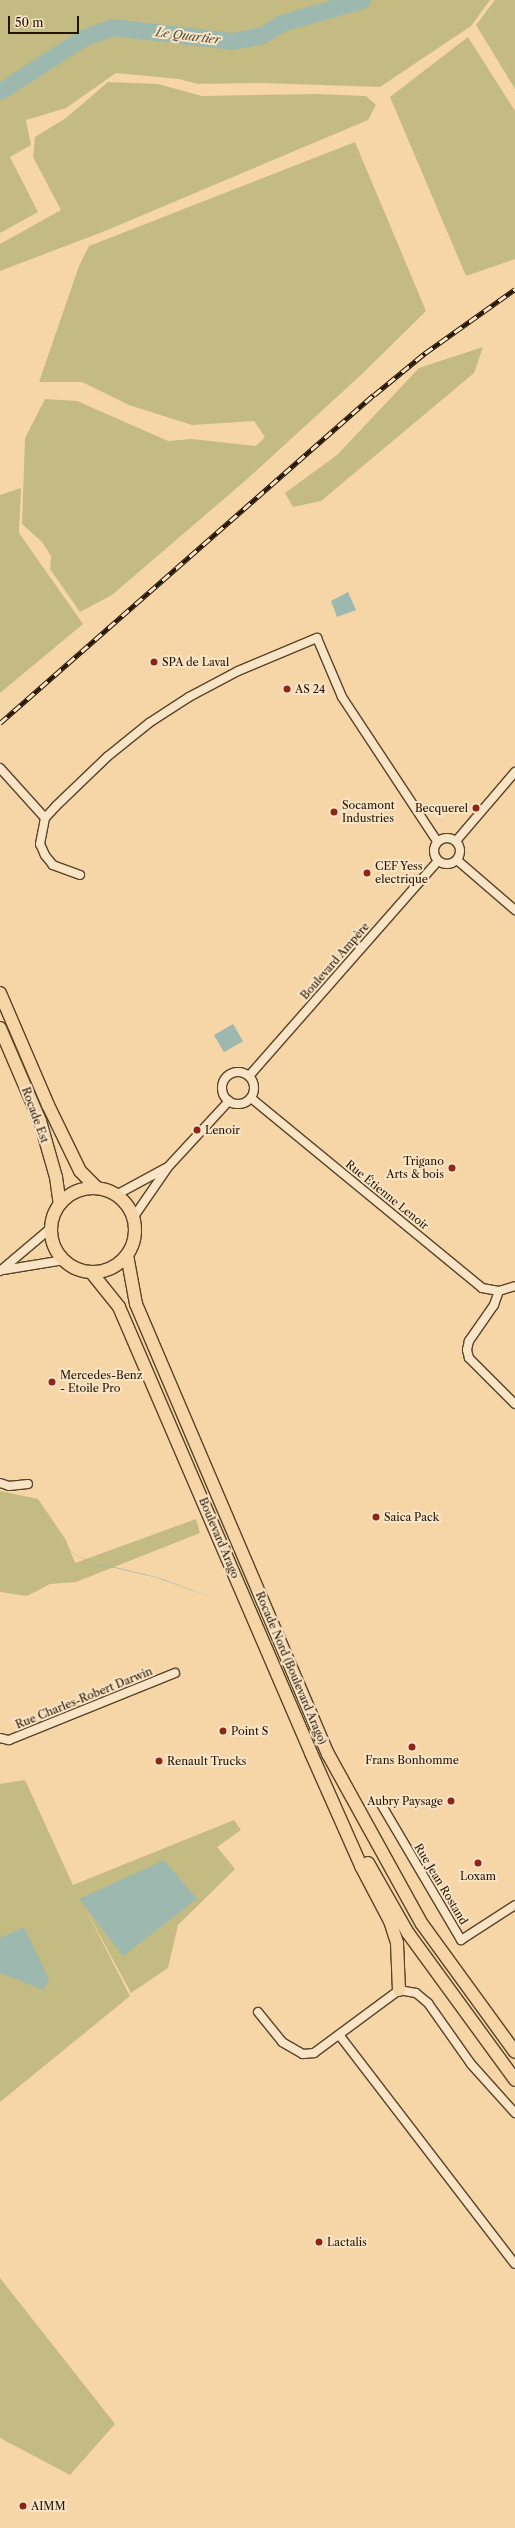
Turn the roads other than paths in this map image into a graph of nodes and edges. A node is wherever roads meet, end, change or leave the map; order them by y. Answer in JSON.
{"nodes":[{"id":1,"x":0,"y":768,"type":"edge"},
{"id":2,"x":515,"y":772,"type":"edge"},
{"id":3,"x":45,"y":818,"type":"junction"},
{"id":4,"x":437,"y":841,"type":"junction"},
{"id":5,"x":456,"y":841,"type":"junction"},
{"id":6,"x":457,"y":860,"type":"junction"},
{"id":7,"x":438,"y":861,"type":"junction"},
{"id":8,"x":80,"y":875,"type":"dead end"},
{"id":9,"x":515,"y":910,"type":"edge"},
{"id":10,"x":0,"y":993,"type":"edge"},
{"id":11,"x":0,"y":1028,"type":"edge"},
{"id":12,"x":249,"y":1076,"type":"junction"},
{"id":13,"x":251,"y":1098,"type":"junction"},
{"id":14,"x":228,"y":1101,"type":"junction"},
{"id":15,"x":168,"y":1167,"type":"junction"},
{"id":16,"x":97,"y":1188,"type":"junction"},
{"id":17,"x":116,"y":1195,"type":"junction"},
{"id":18,"x":60,"y":1204,"type":"junction"},
{"id":19,"x":134,"y":1218,"type":"junction"},
{"id":20,"x":52,"y":1227,"type":"junction"},
{"id":21,"x":127,"y":1255,"type":"junction"},
{"id":22,"x":64,"y":1260,"type":"junction"},
{"id":23,"x":0,"y":1271,"type":"edge"},
{"id":24,"x":91,"y":1272,"type":"junction"},
{"id":25,"x":515,"y":1286,"type":"edge"},
{"id":26,"x":499,"y":1291,"type":"junction"},
{"id":27,"x":515,"y":1404,"type":"edge"},
{"id":28,"x":0,"y":1483,"type":"edge"},
{"id":29,"x":28,"y":1484,"type":"dead end"},
{"id":30,"x":176,"y":1673,"type":"dead end"},
{"id":31,"x":0,"y":1738,"type":"edge"},
{"id":32,"x":381,"y":1804,"type":"dead end"},
{"id":33,"x":338,"y":1810,"type":"junction"},
{"id":34,"x":515,"y":1905,"type":"edge"},
{"id":35,"x":398,"y":1990,"type":"junction"},
{"id":36,"x":258,"y":2012,"type":"dead end"},
{"id":37,"x":340,"y":2036,"type":"junction"},
{"id":38,"x":515,"y":2052,"type":"edge"},
{"id":39,"x":515,"y":2080,"type":"edge"},
{"id":40,"x":515,"y":2113,"type":"edge"},
{"id":41,"x":515,"y":2264,"type":"edge"}],
"edges":[{"from":1,"to":3,"type":"street"},
{"from":2,"to":5,"type":"street"},
{"from":3,"to":4,"type":"street"},
{"from":3,"to":8,"type":"street"},
{"from":4,"to":5,"type":"street"},
{"from":4,"to":7,"type":"street"},
{"from":5,"to":6,"type":"street"},
{"from":6,"to":7,"type":"street"},
{"from":6,"to":9,"type":"street"},
{"from":7,"to":12,"type":"street","name":"Boulevard Ampère"},
{"from":10,"to":16,"type":"main road"},
{"from":11,"to":18,"type":"main road","name":"Rocade Est"},
{"from":12,"to":13,"type":"street"},
{"from":12,"to":14,"type":"street"},
{"from":13,"to":14,"type":"street"},
{"from":13,"to":26,"type":"street","name":"Rue Étienne Lenoir"},
{"from":14,"to":15,"type":"street"},
{"from":15,"to":17,"type":"street"},
{"from":15,"to":19,"type":"street"},
{"from":16,"to":17,"type":"main road"},
{"from":16,"to":18,"type":"main road"},
{"from":17,"to":19,"type":"main road"},
{"from":18,"to":20,"type":"main road"},
{"from":19,"to":21,"type":"main road"},
{"from":20,"to":22,"type":"main road"},
{"from":20,"to":23,"type":"street"},
{"from":21,"to":24,"type":"main road"},
{"from":21,"to":38,"type":"main road","name":"Rocade Nord (Boulevard Arago)"},
{"from":22,"to":23,"type":"street"},
{"from":22,"to":24,"type":"main road"},
{"from":24,"to":33,"type":"main road","name":"Boulevard Arago"},
{"from":25,"to":26,"type":"street"},
{"from":26,"to":27,"type":"street"},
{"from":28,"to":29,"type":"street"},
{"from":30,"to":31,"type":"street","name":"Rue Charles-Robert Darwin"},
{"from":32,"to":34,"type":"street","name":"Rue Jean Rostand"},
{"from":33,"to":35,"type":"main road"},
{"from":33,"to":39,"type":"main road"},
{"from":35,"to":37,"type":"street"},
{"from":35,"to":40,"type":"street"},
{"from":36,"to":37,"type":"street"},
{"from":37,"to":41,"type":"street"}]}
